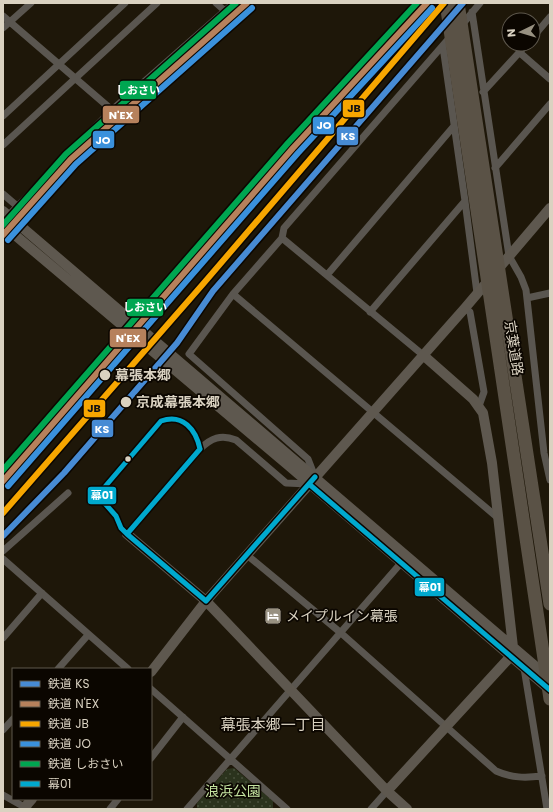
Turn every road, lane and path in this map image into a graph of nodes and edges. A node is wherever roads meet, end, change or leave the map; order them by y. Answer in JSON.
{"nodes":[{"id":1,"x":30,"y":3,"type":"edge"},
{"id":2,"x":125,"y":3,"type":"edge"},
{"id":3,"x":157,"y":3,"type":"edge"},
{"id":4,"x":216,"y":3,"type":"edge"},
{"id":5,"x":234,"y":3,"type":"edge"},
{"id":6,"x":446,"y":3,"type":"edge"},
{"id":7,"x":458,"y":3,"type":"edge"},
{"id":8,"x":480,"y":3,"type":"edge"},
{"id":9,"x":225,"y":11,"type":"junction"},
{"id":10,"x":472,"y":12,"type":"junction"},
{"id":11,"x":3,"y":16,"type":"edge"},
{"id":12,"x":550,"y":17,"type":"edge"},
{"id":13,"x":10,"y":22,"type":"junction"},
{"id":14,"x":541,"y":27,"type":"edge"},
{"id":15,"x":3,"y":28,"type":"edge"},
{"id":16,"x":442,"y":47,"type":"junction"},
{"id":17,"x":520,"y":52,"type":"joint"},
{"id":18,"x":59,"y":64,"type":"junction"},
{"id":19,"x":75,"y":78,"type":"junction"},
{"id":20,"x":550,"y":79,"type":"edge"},
{"id":21,"x":483,"y":92,"type":"junction"},
{"id":22,"x":550,"y":104,"type":"edge"},
{"id":23,"x":112,"y":110,"type":"junction"},
{"id":24,"x":3,"y":116,"type":"edge"},
{"id":25,"x":454,"y":126,"type":"junction"},
{"id":26,"x":3,"y":145,"type":"edge"},
{"id":27,"x":495,"y":168,"type":"junction"},
{"id":28,"x":3,"y":194,"type":"edge"},
{"id":29,"x":466,"y":202,"type":"junction"},
{"id":30,"x":17,"y":206,"type":"junction"},
{"id":31,"x":550,"y":208,"type":"edge"},
{"id":32,"x":3,"y":211,"type":"edge"},
{"id":33,"x":3,"y":221,"type":"edge"},
{"id":34,"x":3,"y":225,"type":"edge"},
{"id":35,"x":282,"y":238,"type":"junction"},
{"id":36,"x":508,"y":256,"type":"junction"},
{"id":37,"x":327,"y":275,"type":"junction"},
{"id":38,"x":483,"y":293,"type":"junction"},
{"id":39,"x":550,"y":293,"type":"edge"},
{"id":40,"x":233,"y":294,"type":"junction"},
{"id":41,"x":528,"y":298,"type":"junction"},
{"id":42,"x":465,"y":308,"type":"junction"},
{"id":43,"x":370,"y":312,"type":"junction"},
{"id":44,"x":423,"y":355,"type":"junction"},
{"id":45,"x":479,"y":406,"type":"junction"},
{"id":46,"x":372,"y":413,"type":"junction"},
{"id":47,"x":550,"y":430,"type":"edge"},
{"id":48,"x":542,"y":431,"type":"junction"},
{"id":49,"x":292,"y":462,"type":"junction"},
{"id":50,"x":312,"y":480,"type":"junction"},
{"id":51,"x":550,"y":480,"type":"edge"},
{"id":52,"x":68,"y":493,"type":"dead end"},
{"id":53,"x":497,"y":517,"type":"junction"},
{"id":54,"x":127,"y":534,"type":"joint"},
{"id":55,"x":3,"y":551,"type":"edge"},
{"id":56,"x":247,"y":555,"type":"junction"},
{"id":57,"x":3,"y":560,"type":"edge"},
{"id":58,"x":401,"y":563,"type":"junction"},
{"id":59,"x":42,"y":593,"type":"junction"},
{"id":60,"x":206,"y":601,"type":"junction"},
{"id":61,"x":550,"y":604,"type":"edge"},
{"id":62,"x":341,"y":633,"type":"junction"},
{"id":63,"x":88,"y":635,"type":"junction"},
{"id":64,"x":3,"y":638,"type":"edge"},
{"id":65,"x":512,"y":652,"type":"junction"},
{"id":66,"x":59,"y":668,"type":"edge"},
{"id":67,"x":127,"y":668,"type":"edge"},
{"id":68,"x":524,"y":668,"type":"junction"},
{"id":69,"x":152,"y":671,"type":"edge"},
{"id":70,"x":550,"y":678,"type":"edge"},
{"id":71,"x":152,"y":690,"type":"edge"},
{"id":72,"x":550,"y":690,"type":"edge"},
{"id":73,"x":290,"y":691,"type":"junction"},
{"id":74,"x":550,"y":699,"type":"edge"},
{"id":75,"x":183,"y":717,"type":"junction"},
{"id":76,"x":12,"y":720,"type":"edge"},
{"id":77,"x":445,"y":727,"type":"junction"},
{"id":78,"x":3,"y":730,"type":"edge"},
{"id":79,"x":152,"y":757,"type":"edge"},
{"id":80,"x":230,"y":759,"type":"junction"},
{"id":81,"x":542,"y":776,"type":"junction"},
{"id":82,"x":387,"y":791,"type":"junction"},
{"id":83,"x":3,"y":795,"type":"edge"},
{"id":84,"x":31,"y":800,"type":"edge"},
{"id":85,"x":117,"y":800,"type":"edge"},
{"id":86,"x":282,"y":807,"type":"edge"},
{"id":87,"x":25,"y":808,"type":"edge"},
{"id":88,"x":189,"y":808,"type":"edge"},
{"id":89,"x":110,"y":809,"type":"edge"},
{"id":90,"x":371,"y":809,"type":"edge"},
{"id":91,"x":407,"y":809,"type":"edge"},
{"id":92,"x":547,"y":809,"type":"edge"}],
"edges":[{"from":1,"to":13,"type":"street"},
{"from":2,"to":18,"type":"street"},
{"from":3,"to":19,"type":"street"},
{"from":4,"to":9,"type":"street"},
{"from":5,"to":9,"type":"street"},
{"from":6,"to":38,"type":"highway","name":"京葉道路"},
{"from":7,"to":61,"type":"highway","name":"京葉道路"},
{"from":8,"to":10,"type":"street"},
{"from":9,"to":23,"type":"street"},
{"from":10,"to":16,"type":"street"},
{"from":10,"to":21,"type":"street"},
{"from":11,"to":13,"type":"street"},
{"from":12,"to":14,"type":"street"},
{"from":13,"to":15,"type":"street"},
{"from":13,"to":18,"type":"street"},
{"from":16,"to":25,"type":"street"},
{"from":16,"to":35,"type":"street"},
{"from":17,"to":20,"type":"street"},
{"from":17,"to":21,"type":"street"},
{"from":18,"to":19,"type":"street"},
{"from":18,"to":24,"type":"street"},
{"from":19,"to":23,"type":"street"},
{"from":19,"to":26,"type":"street"},
{"from":21,"to":27,"type":"street"},
{"from":22,"to":27,"type":"street"},
{"from":23,"to":30,"type":"street"},
{"from":25,"to":29,"type":"street"},
{"from":25,"to":37,"type":"street"},
{"from":27,"to":36,"type":"street"},
{"from":28,"to":30,"type":"street"},
{"from":29,"to":38,"type":"street"},
{"from":29,"to":43,"type":"street"},
{"from":30,"to":33,"type":"street"},
{"from":31,"to":36,"type":"street"},
{"from":32,"to":49,"type":"street"},
{"from":34,"to":49,"type":"street"},
{"from":35,"to":37,"type":"street"},
{"from":35,"to":40,"type":"street"},
{"from":36,"to":38,"type":"street"},
{"from":36,"to":41,"type":"street"},
{"from":37,"to":43,"type":"street"},
{"from":38,"to":42,"type":"street"},
{"from":38,"to":74,"type":"highway","name":"京葉道路"},
{"from":39,"to":41,"type":"street"},
{"from":40,"to":46,"type":"street"},
{"from":40,"to":50,"type":"street"},
{"from":41,"to":48,"type":"street"},
{"from":42,"to":44,"type":"street"},
{"from":42,"to":45,"type":"street"},
{"from":43,"to":44,"type":"street"},
{"from":44,"to":45,"type":"street"},
{"from":44,"to":46,"type":"street"},
{"from":45,"to":53,"type":"street"},
{"from":46,"to":50,"type":"street"},
{"from":46,"to":53,"type":"street"},
{"from":47,"to":48,"type":"street"},
{"from":48,"to":51,"type":"street"},
{"from":49,"to":50,"type":"street"},
{"from":50,"to":54,"type":"street"},
{"from":50,"to":56,"type":"street"},
{"from":50,"to":58,"type":"street"},
{"from":50,"to":65,"type":"street"},
{"from":52,"to":55,"type":"street"},
{"from":53,"to":65,"type":"street"},
{"from":54,"to":60,"type":"street"},
{"from":56,"to":60,"type":"street"},
{"from":56,"to":62,"type":"street"},
{"from":57,"to":59,"type":"street"},
{"from":58,"to":62,"type":"street"},
{"from":58,"to":65,"type":"street"},
{"from":59,"to":63,"type":"street"},
{"from":59,"to":64,"type":"street"},
{"from":60,"to":69,"type":"street"},
{"from":60,"to":73,"type":"street"},
{"from":62,"to":73,"type":"street"},
{"from":62,"to":77,"type":"street"},
{"from":63,"to":66,"type":"street"},
{"from":63,"to":67,"type":"street"},
{"from":65,"to":68,"type":"street"},
{"from":65,"to":70,"type":"street"},
{"from":65,"to":77,"type":"street"},
{"from":68,"to":72,"type":"street"},
{"from":68,"to":81,"type":"street"},
{"from":71,"to":75,"type":"street"},
{"from":73,"to":80,"type":"street"},
{"from":73,"to":82,"type":"street"},
{"from":75,"to":79,"type":"street"},
{"from":75,"to":80,"type":"street"},
{"from":76,"to":78,"type":"street"},
{"from":77,"to":81,"type":"street"},
{"from":77,"to":82,"type":"street"},
{"from":80,"to":86,"type":"street"},
{"from":80,"to":88,"type":"street"},
{"from":81,"to":92,"type":"street"},
{"from":82,"to":90,"type":"street"},
{"from":82,"to":91,"type":"street"},
{"from":83,"to":87,"type":"street"},
{"from":84,"to":87,"type":"street"},
{"from":85,"to":89,"type":"street"}]}
